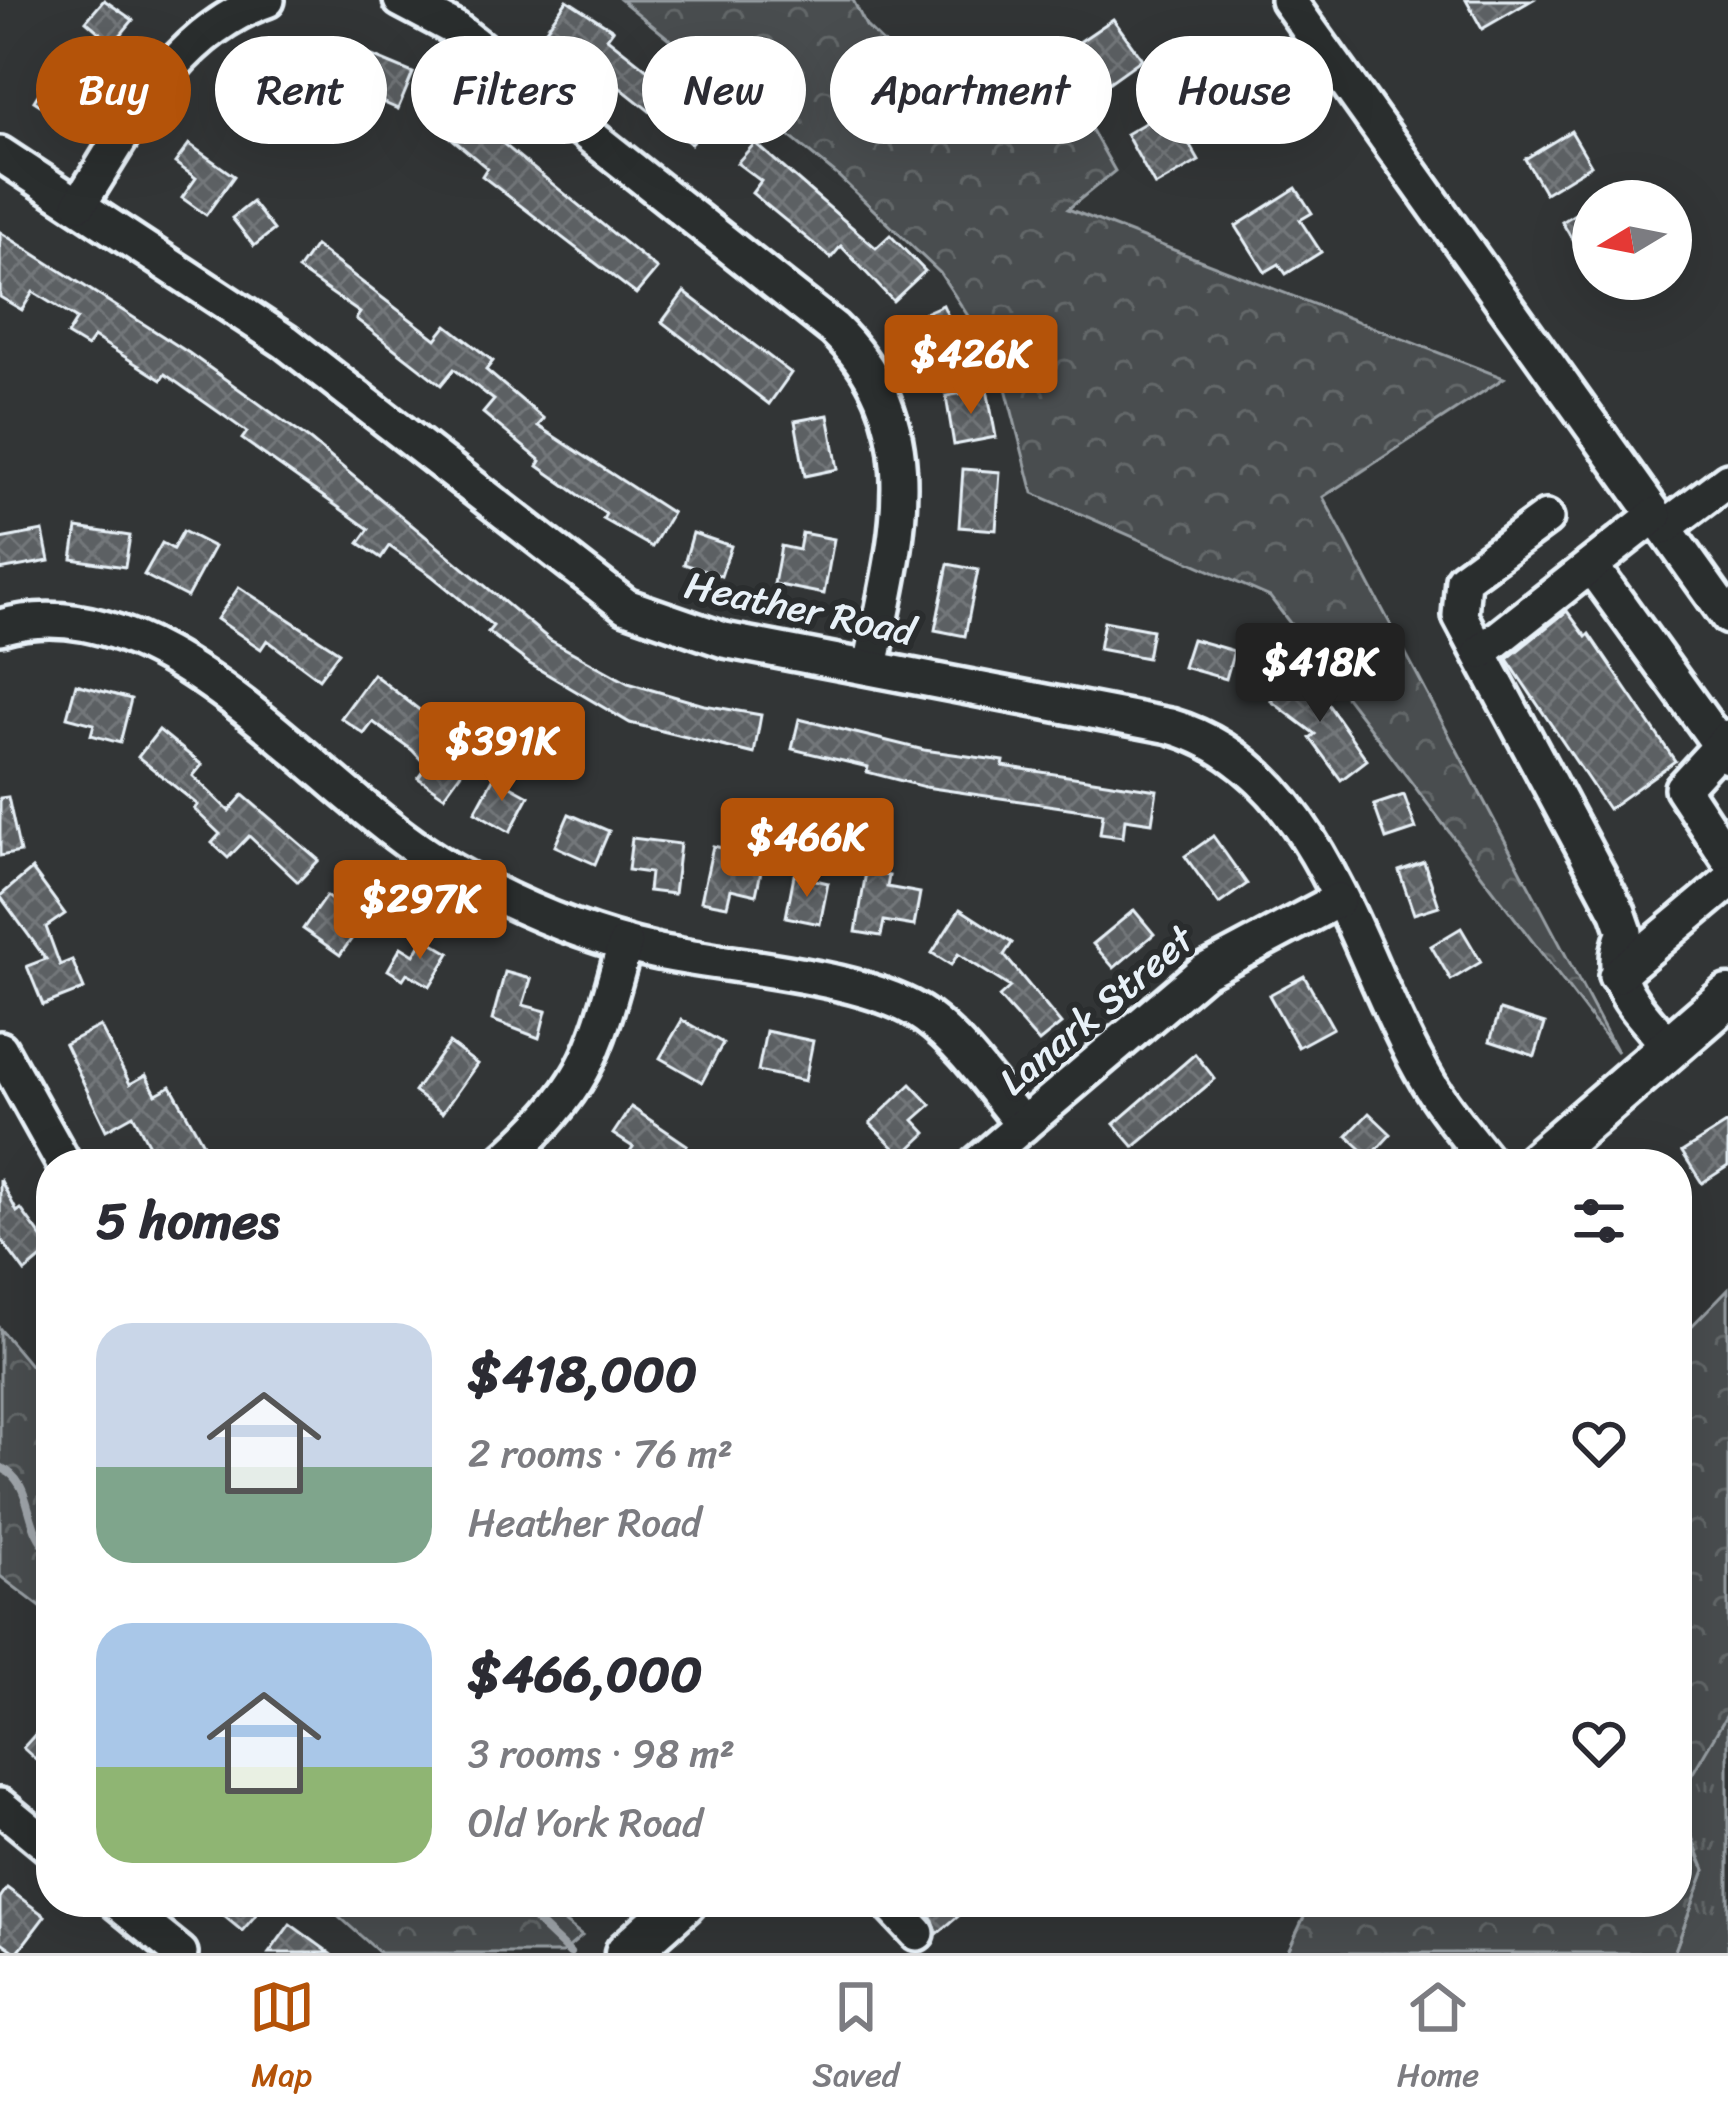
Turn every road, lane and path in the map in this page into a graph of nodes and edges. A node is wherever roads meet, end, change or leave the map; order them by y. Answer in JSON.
{"nodes":[{"id":1,"x":267,"y":0,"type":"edge"},
{"id":2,"x":401,"y":0,"type":"edge"},
{"id":3,"x":1288,"y":0,"type":"edge"},
{"id":4,"x":0,"y":154,"type":"edge"},
{"id":5,"x":80,"y":203,"type":"junction"},
{"id":6,"x":1728,"y":480,"type":"edge"},
{"id":7,"x":1546,"y":518,"type":"dead end"},
{"id":8,"x":1660,"y":521,"type":"junction"},
{"id":9,"x":1591,"y":566,"type":"junction"},
{"id":10,"x":1728,"y":617,"type":"edge"},
{"id":11,"x":0,"y":627,"type":"edge"},
{"id":12,"x":1481,"y":652,"type":"junction"},
{"id":13,"x":871,"y":667,"type":"junction"},
{"id":14,"x":1726,"y":747,"type":"edge"},
{"id":15,"x":1728,"y":858,"type":"edge"},
{"id":16,"x":1728,"y":882,"type":"edge"},
{"id":17,"x":1338,"y":900,"type":"junction"},
{"id":18,"x":625,"y":944,"type":"junction"},
{"id":19,"x":1616,"y":976,"type":"junction"},
{"id":20,"x":1721,"y":1011,"type":"edge"},
{"id":21,"x":1669,"y":1047,"type":"junction"},
{"id":22,"x":0,"y":1049,"type":"edge"},
{"id":23,"x":1023,"y":1125,"type":"junction"},
{"id":24,"x":56,"y":1149,"type":"edge"},
{"id":25,"x":518,"y":1149,"type":"edge"},
{"id":26,"x":995,"y":1149,"type":"edge"},
{"id":27,"x":1466,"y":1149,"type":"edge"},
{"id":28,"x":1551,"y":1149,"type":"edge"},
{"id":29,"x":0,"y":1806,"type":"edge"},
{"id":30,"x":36,"y":1836,"type":"edge"},
{"id":31,"x":136,"y":1917,"type":"edge"},
{"id":32,"x":667,"y":1917,"type":"edge"},
{"id":33,"x":903,"y":1917,"type":"edge"},
{"id":34,"x":917,"y":1933,"type":"dead end"},
{"id":35,"x":180,"y":1953,"type":"edge"},
{"id":36,"x":627,"y":1953,"type":"edge"}],
"edges":[{"from":1,"to":5,"type":"street"},
{"from":2,"to":13,"type":"street"},
{"from":3,"to":8,"type":"street"},
{"from":4,"to":5,"type":"street","name":"Heather Road"},
{"from":5,"to":13,"type":"street","name":"Heather Road"},
{"from":6,"to":8,"type":"street"},
{"from":7,"to":12,"type":"street"},
{"from":8,"to":9,"type":"street"},
{"from":8,"to":10,"type":"street"},
{"from":9,"to":12,"type":"street"},
{"from":9,"to":14,"type":"street"},
{"from":11,"to":18,"type":"street"},
{"from":12,"to":19,"type":"street"},
{"from":13,"to":17,"type":"street","name":"Heather Road"},
{"from":14,"to":15,"type":"street"},
{"from":16,"to":19,"type":"street"},
{"from":17,"to":23,"type":"street","name":"Lanark Street"},
{"from":17,"to":27,"type":"street","name":"Heather Road"},
{"from":18,"to":23,"type":"street"},
{"from":18,"to":25,"type":"street"},
{"from":19,"to":21,"type":"street"},
{"from":20,"to":21,"type":"main road"},
{"from":21,"to":28,"type":"main road"},
{"from":22,"to":24,"type":"street"},
{"from":23,"to":26,"type":"street","name":"Lanark Street"},
{"from":29,"to":30,"type":"street"},
{"from":31,"to":35,"type":"street"},
{"from":32,"to":36,"type":"main road"},
{"from":33,"to":34,"type":"street"}]}
